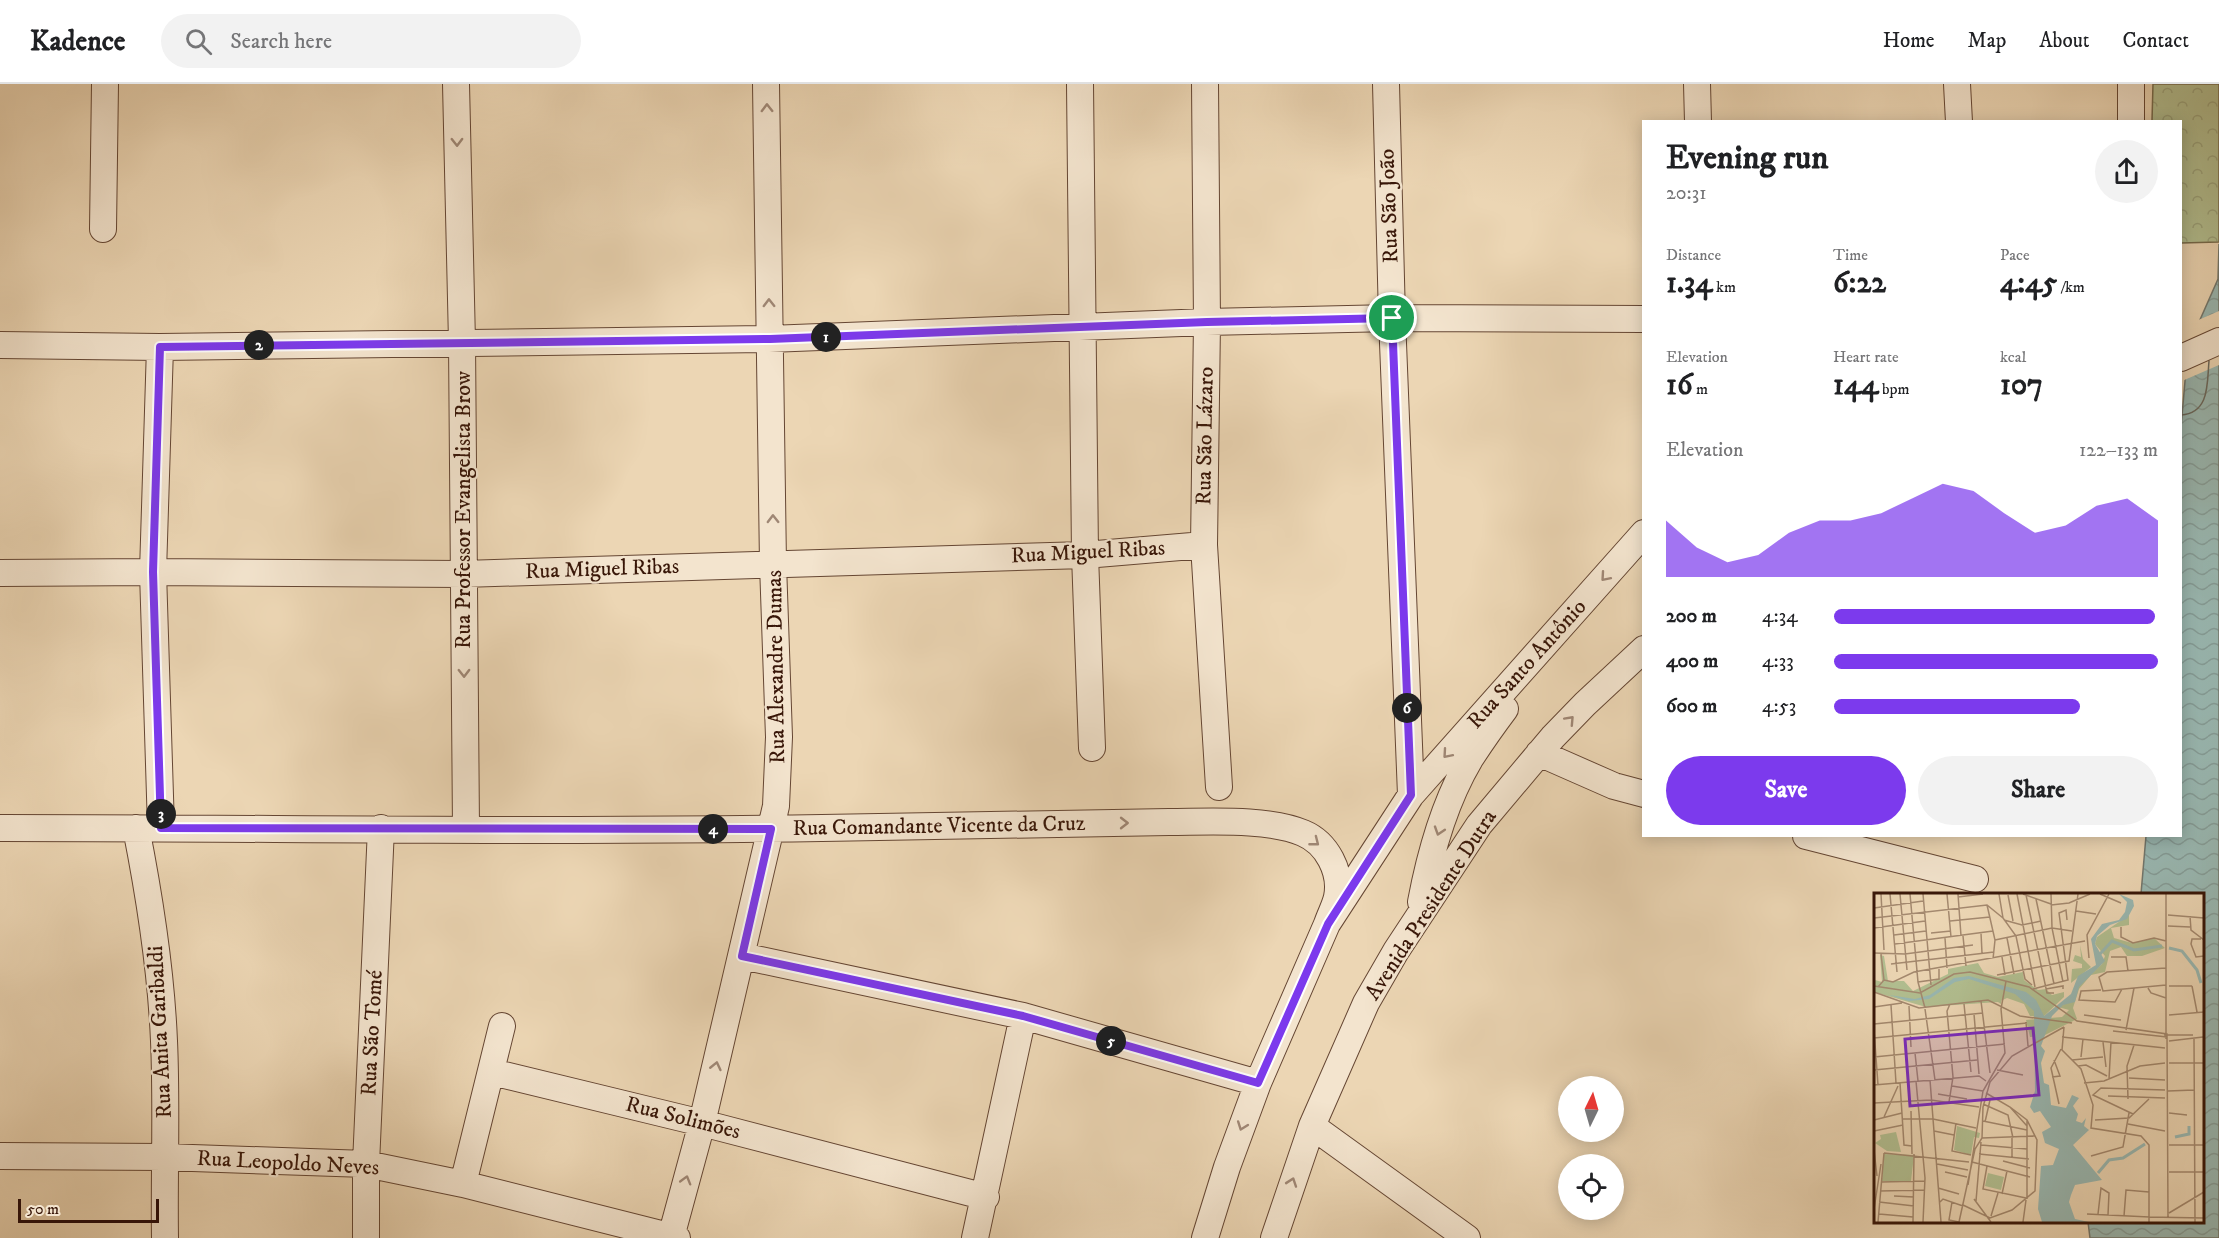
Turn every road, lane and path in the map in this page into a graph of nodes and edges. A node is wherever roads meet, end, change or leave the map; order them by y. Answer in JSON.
{"nodes":[{"id":1,"x":105,"y":84,"type":"edge"},
{"id":2,"x":456,"y":84,"type":"edge"},
{"id":3,"x":766,"y":84,"type":"edge"},
{"id":4,"x":1080,"y":84,"type":"edge"},
{"id":5,"x":1205,"y":84,"type":"edge"},
{"id":6,"x":1386,"y":84,"type":"edge"},
{"id":7,"x":1697,"y":84,"type":"edge"},
{"id":8,"x":1957,"y":84,"type":"edge"},
{"id":9,"x":2131,"y":84,"type":"edge"},
{"id":10,"x":1698,"y":120,"type":"edge"},
{"id":11,"x":1959,"y":120,"type":"edge"},
{"id":12,"x":2131,"y":120,"type":"edge"},
{"id":13,"x":104,"y":229,"type":"dead end"},
{"id":14,"x":1392,"y":318,"type":"junction"},
{"id":15,"x":1642,"y":319,"type":"edge"},
{"id":16,"x":1207,"y":322,"type":"junction"},
{"id":17,"x":1082,"y":327,"type":"junction"},
{"id":18,"x":770,"y":339,"type":"junction"},
{"id":19,"x":2219,"y":341,"type":"edge"},
{"id":20,"x":462,"y":342,"type":"junction"},
{"id":21,"x":0,"y":345,"type":"edge"},
{"id":22,"x":160,"y":347,"type":"junction"},
{"id":23,"x":2182,"y":358,"type":"edge"},
{"id":24,"x":1642,"y":535,"type":"edge"},
{"id":25,"x":1204,"y":545,"type":"junction"},
{"id":26,"x":1085,"y":555,"type":"junction"},
{"id":27,"x":774,"y":564,"type":"junction"},
{"id":28,"x":153,"y":572,"type":"junction"},
{"id":29,"x":0,"y":573,"type":"edge"},
{"id":30,"x":463,"y":574,"type":"junction"},
{"id":31,"x":1567,"y":621,"type":"junction"},
{"id":32,"x":1642,"y":651,"type":"edge"},
{"id":33,"x":1092,"y":748,"type":"dead end"},
{"id":34,"x":1539,"y":753,"type":"junction"},
{"id":35,"x":1219,"y":787,"type":"dead end"},
{"id":36,"x":1642,"y":793,"type":"edge"},
{"id":37,"x":1411,"y":795,"type":"junction"},
{"id":38,"x":0,"y":828,"type":"edge"},
{"id":39,"x":136,"y":828,"type":"junction"},
{"id":40,"x":161,"y":828,"type":"junction"},
{"id":41,"x":381,"y":828,"type":"junction"},
{"id":42,"x":466,"y":829,"type":"junction"},
{"id":43,"x":771,"y":829,"type":"junction"},
{"id":44,"x":1810,"y":837,"type":"edge"},
{"id":45,"x":1975,"y":879,"type":"dead end"},
{"id":46,"x":1417,"y":920,"type":"junction"},
{"id":47,"x":1328,"y":924,"type":"junction"},
{"id":48,"x":742,"y":956,"type":"junction"},
{"id":49,"x":1023,"y":1016,"type":"junction"},
{"id":50,"x":502,"y":1026,"type":"dead end"},
{"id":51,"x":492,"y":1072,"type":"junction"},
{"id":52,"x":1258,"y":1083,"type":"junction"},
{"id":53,"x":702,"y":1123,"type":"junction"},
{"id":54,"x":1312,"y":1126,"type":"junction"},
{"id":55,"x":0,"y":1156,"type":"edge"},
{"id":56,"x":164,"y":1157,"type":"junction"},
{"id":57,"x":366,"y":1164,"type":"junction"},
{"id":58,"x":464,"y":1184,"type":"junction"},
{"id":59,"x":986,"y":1197,"type":"junction"},
{"id":60,"x":674,"y":1237,"type":"edge"},
{"id":61,"x":165,"y":1238,"type":"edge"},
{"id":62,"x":366,"y":1238,"type":"edge"},
{"id":63,"x":975,"y":1238,"type":"edge"},
{"id":64,"x":1205,"y":1238,"type":"edge"},
{"id":65,"x":1275,"y":1238,"type":"edge"},
{"id":66,"x":1467,"y":1238,"type":"edge"}],
"edges":[{"from":1,"to":13,"type":"street"},
{"from":2,"to":20,"type":"street","name":"Rua Professor Evangelista Brow","one_way":true},
{"from":18,"to":3,"type":"street","name":"Rua Alexandre Dumas","one_way":true},
{"from":4,"to":17,"type":"street"},
{"from":5,"to":16,"type":"street","name":"Rua São Lázaro"},
{"from":6,"to":14,"type":"street","name":"Rua São João"},
{"from":7,"to":10,"type":"street"},
{"from":8,"to":11,"type":"street"},
{"from":9,"to":12,"type":"street"},
{"from":14,"to":15,"type":"street"},
{"from":14,"to":16,"type":"street"},
{"from":14,"to":37,"type":"street","name":"Rua São João"},
{"from":16,"to":17,"type":"street"},
{"from":16,"to":25,"type":"street","name":"Rua São Lázaro"},
{"from":17,"to":18,"type":"street"},
{"from":17,"to":26,"type":"street"},
{"from":18,"to":20,"type":"street"},
{"from":27,"to":18,"type":"street","name":"Rua Alexandre Dumas","one_way":true},
{"from":19,"to":23,"type":"street"},
{"from":20,"to":22,"type":"street"},
{"from":20,"to":30,"type":"street","name":"Rua Professor Evangelista Brow"},
{"from":21,"to":22,"type":"street"},
{"from":22,"to":28,"type":"street"},
{"from":24,"to":31,"type":"street","name":"Rua Santo Antônio","one_way":true},
{"from":25,"to":26,"type":"street","name":"Rua Miguel Ribas"},
{"from":25,"to":35,"type":"street","name":"Rua São Lázaro"},
{"from":26,"to":27,"type":"street","name":"Rua Miguel Ribas"},
{"from":26,"to":33,"type":"street"},
{"from":27,"to":30,"type":"street","name":"Rua Miguel Ribas"},
{"from":27,"to":43,"type":"street","name":"Rua Alexandre Dumas"},
{"from":28,"to":29,"type":"street","name":"Rua Miguel Ribas"},
{"from":28,"to":30,"type":"street","name":"Rua Miguel Ribas"},
{"from":28,"to":40,"type":"street"},
{"from":30,"to":42,"type":"street","name":"Rua Professor Evangelista Brow","one_way":true},
{"from":31,"to":37,"type":"street","name":"Rua Santo Antônio","one_way":true},
{"from":31,"to":46,"type":"street","one_way":true},
{"from":34,"to":32,"type":"street","name":"Avenida Presidente Dutra","one_way":true},
{"from":34,"to":36,"type":"street"},
{"from":34,"to":46,"type":"street","name":"Avenida Presidente Dutra"},
{"from":37,"to":47,"type":"street"},
{"from":38,"to":39,"type":"street","name":"Rua Comandante Vicente da Cruz"},
{"from":39,"to":40,"type":"street","name":"Rua Comandante Vicente da Cruz"},
{"from":39,"to":56,"type":"street","name":"Rua Anita Garibaldi"},
{"from":40,"to":41,"type":"street","name":"Rua Comandante Vicente da Cruz"},
{"from":41,"to":42,"type":"street","name":"Rua Comandante Vicente da Cruz"},
{"from":41,"to":57,"type":"street","name":"Rua São Tomé"},
{"from":42,"to":43,"type":"street","name":"Rua Comandante Vicente da Cruz"},
{"from":43,"to":47,"type":"street","name":"Rua Comandante Vicente da Cruz","one_way":true},
{"from":43,"to":48,"type":"street","name":"Rua Alexandre Dumas"},
{"from":44,"to":45,"type":"street"},
{"from":46,"to":54,"type":"street","name":"Avenida Presidente Dutra"},
{"from":47,"to":52,"type":"street"},
{"from":48,"to":49,"type":"street"},
{"from":53,"to":48,"type":"street","name":"Rua Alexandre Dumas","one_way":true},
{"from":49,"to":52,"type":"street"},
{"from":49,"to":59,"type":"street"},
{"from":50,"to":51,"type":"street"},
{"from":51,"to":53,"type":"street","name":"Rua Solimões"},
{"from":51,"to":58,"type":"street"},
{"from":52,"to":64,"type":"street","one_way":true},
{"from":53,"to":59,"type":"street","name":"Rua Solimões"},
{"from":60,"to":53,"type":"street","name":"Rua Alexandre Dumas","one_way":true},
{"from":65,"to":54,"type":"street","name":"Avenida Presidente Dutra","one_way":true},
{"from":54,"to":66,"type":"street"},
{"from":55,"to":56,"type":"street","name":"Rua Leopoldo Neves"},
{"from":56,"to":57,"type":"street","name":"Rua Leopoldo Neves"},
{"from":56,"to":61,"type":"street","name":"Rua Anita Garibaldi"},
{"from":57,"to":58,"type":"street","name":"Rua Leopoldo Neves"},
{"from":57,"to":62,"type":"street","name":"Rua São Tomé"},
{"from":58,"to":60,"type":"street","name":"Rua Leopoldo Neves"},
{"from":59,"to":63,"type":"street"}]}
